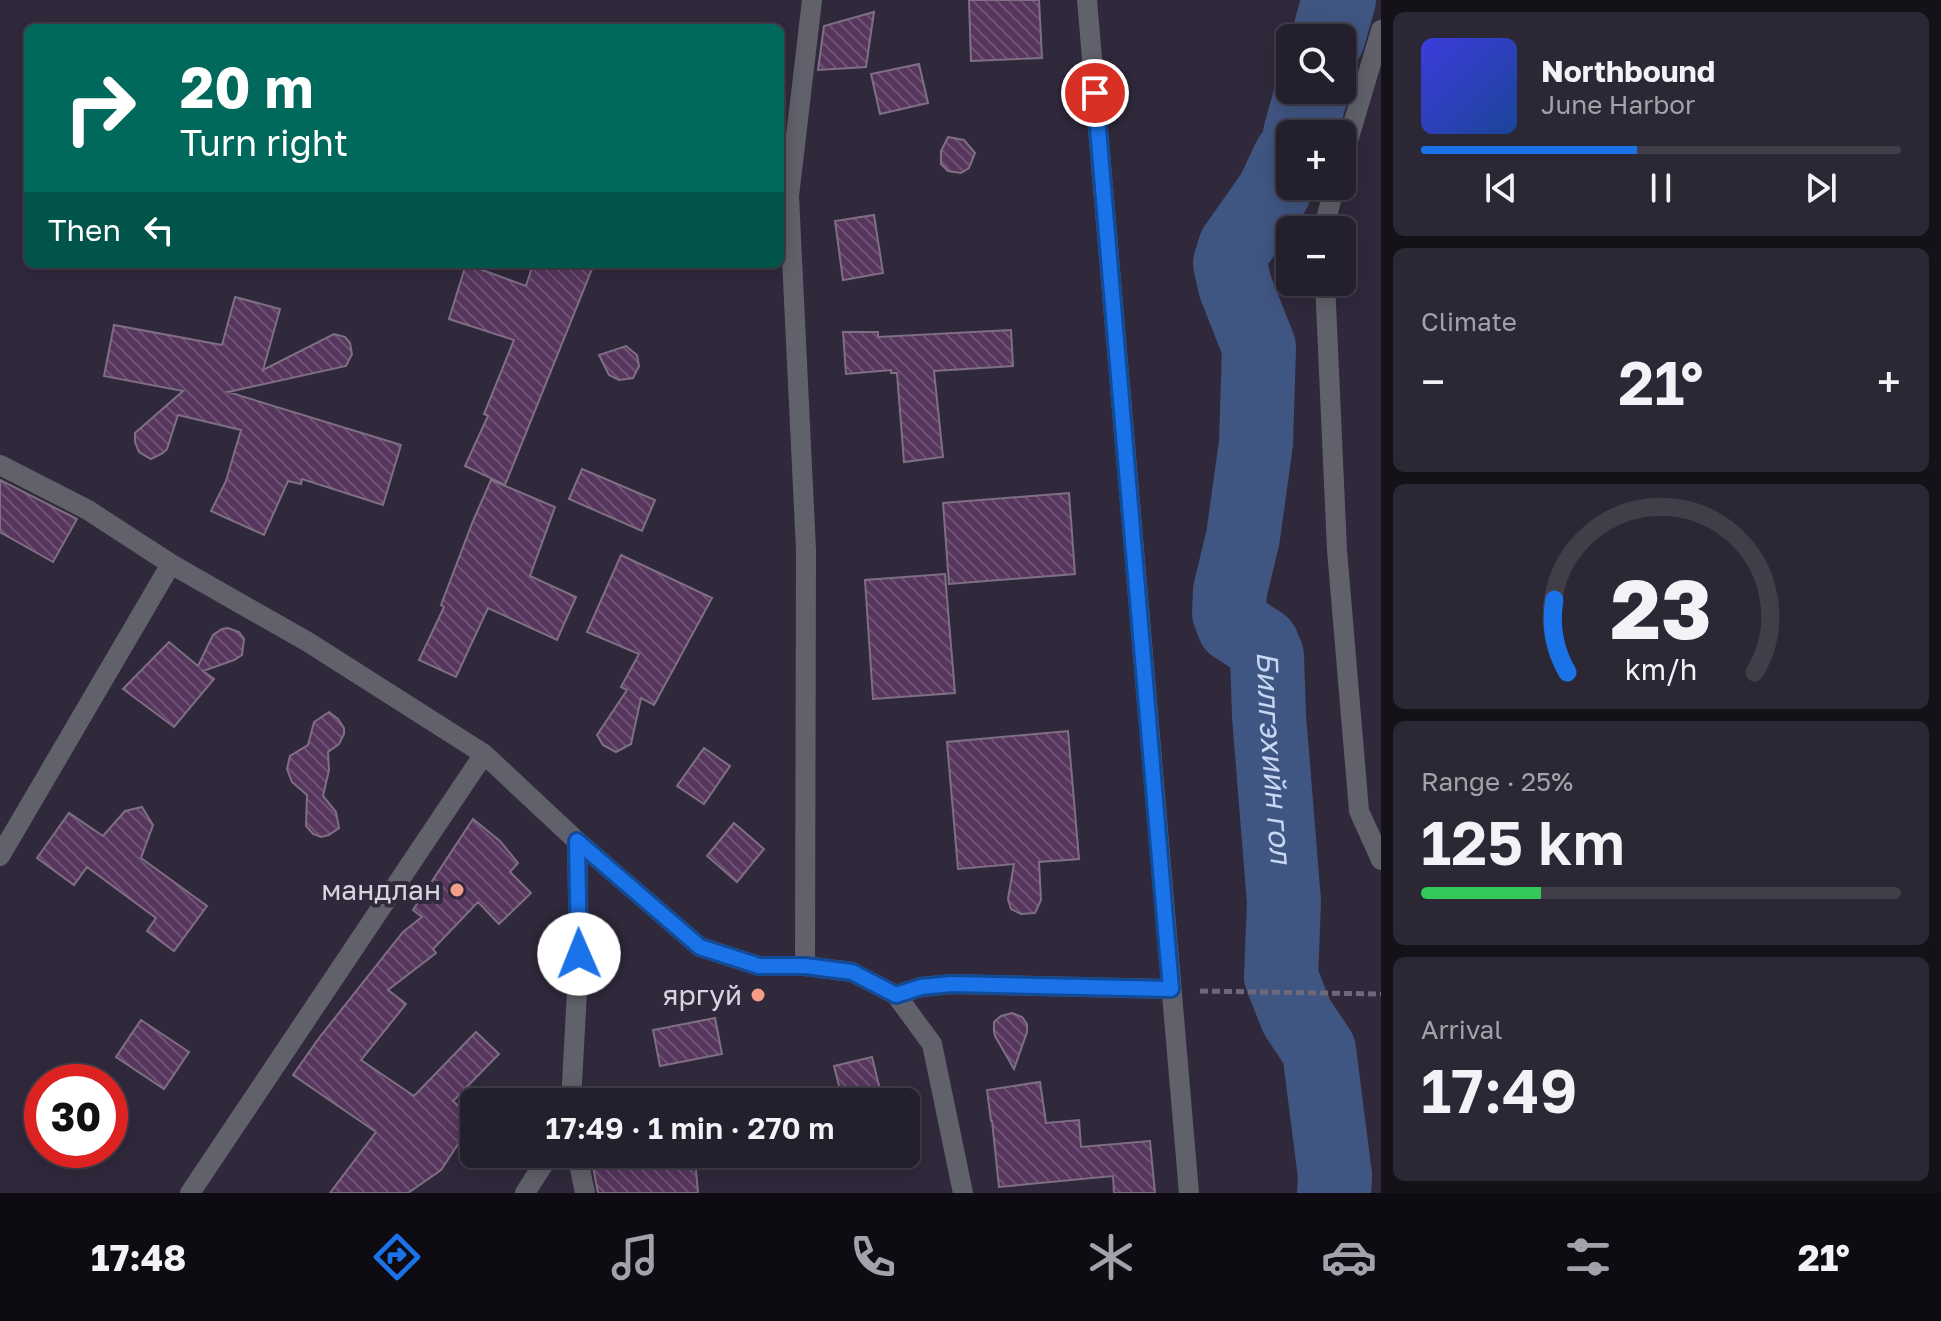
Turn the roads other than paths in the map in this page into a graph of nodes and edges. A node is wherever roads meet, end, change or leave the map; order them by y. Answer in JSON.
{"nodes":[{"id":1,"x":812,"y":0,"type":"edge"},
{"id":2,"x":1087,"y":0,"type":"edge"},
{"id":3,"x":1381,"y":30,"type":"edge"},
{"id":4,"x":1354,"y":120,"type":"edge"},
{"id":5,"x":1326,"y":296,"type":"edge"},
{"id":6,"x":0,"y":465,"type":"edge"},
{"id":7,"x":171,"y":564,"type":"junction"},
{"id":8,"x":484,"y":754,"type":"junction"},
{"id":9,"x":577,"y":841,"type":"junction"},
{"id":10,"x":0,"y":856,"type":"edge"},
{"id":11,"x":1381,"y":860,"type":"edge"},
{"id":12,"x":805,"y":966,"type":"junction"},
{"id":13,"x":1179,"y":990,"type":"junction"},
{"id":14,"x":896,"y":995,"type":"junction"},
{"id":15,"x":572,"y":1088,"type":"edge"},
{"id":16,"x":541,"y":1168,"type":"edge"},
{"id":17,"x":580,"y":1168,"type":"edge"},
{"id":18,"x":190,"y":1193,"type":"edge"},
{"id":19,"x":525,"y":1193,"type":"edge"},
{"id":20,"x":585,"y":1193,"type":"edge"},
{"id":21,"x":963,"y":1193,"type":"edge"},
{"id":22,"x":1189,"y":1193,"type":"edge"}],
"edges":[{"from":1,"to":12,"type":"street"},
{"from":2,"to":13,"type":"street"},
{"from":3,"to":4,"type":"street"},
{"from":5,"to":11,"type":"street"},
{"from":6,"to":7,"type":"street"},
{"from":7,"to":8,"type":"street"},
{"from":7,"to":10,"type":"street"},
{"from":8,"to":9,"type":"street"},
{"from":8,"to":18,"type":"street"},
{"from":9,"to":12,"type":"street"},
{"from":9,"to":15,"type":"street"},
{"from":12,"to":14,"type":"street"},
{"from":13,"to":14,"type":"street"},
{"from":13,"to":22,"type":"street"},
{"from":14,"to":21,"type":"street"},
{"from":16,"to":19,"type":"street"},
{"from":17,"to":20,"type":"street"}]}
